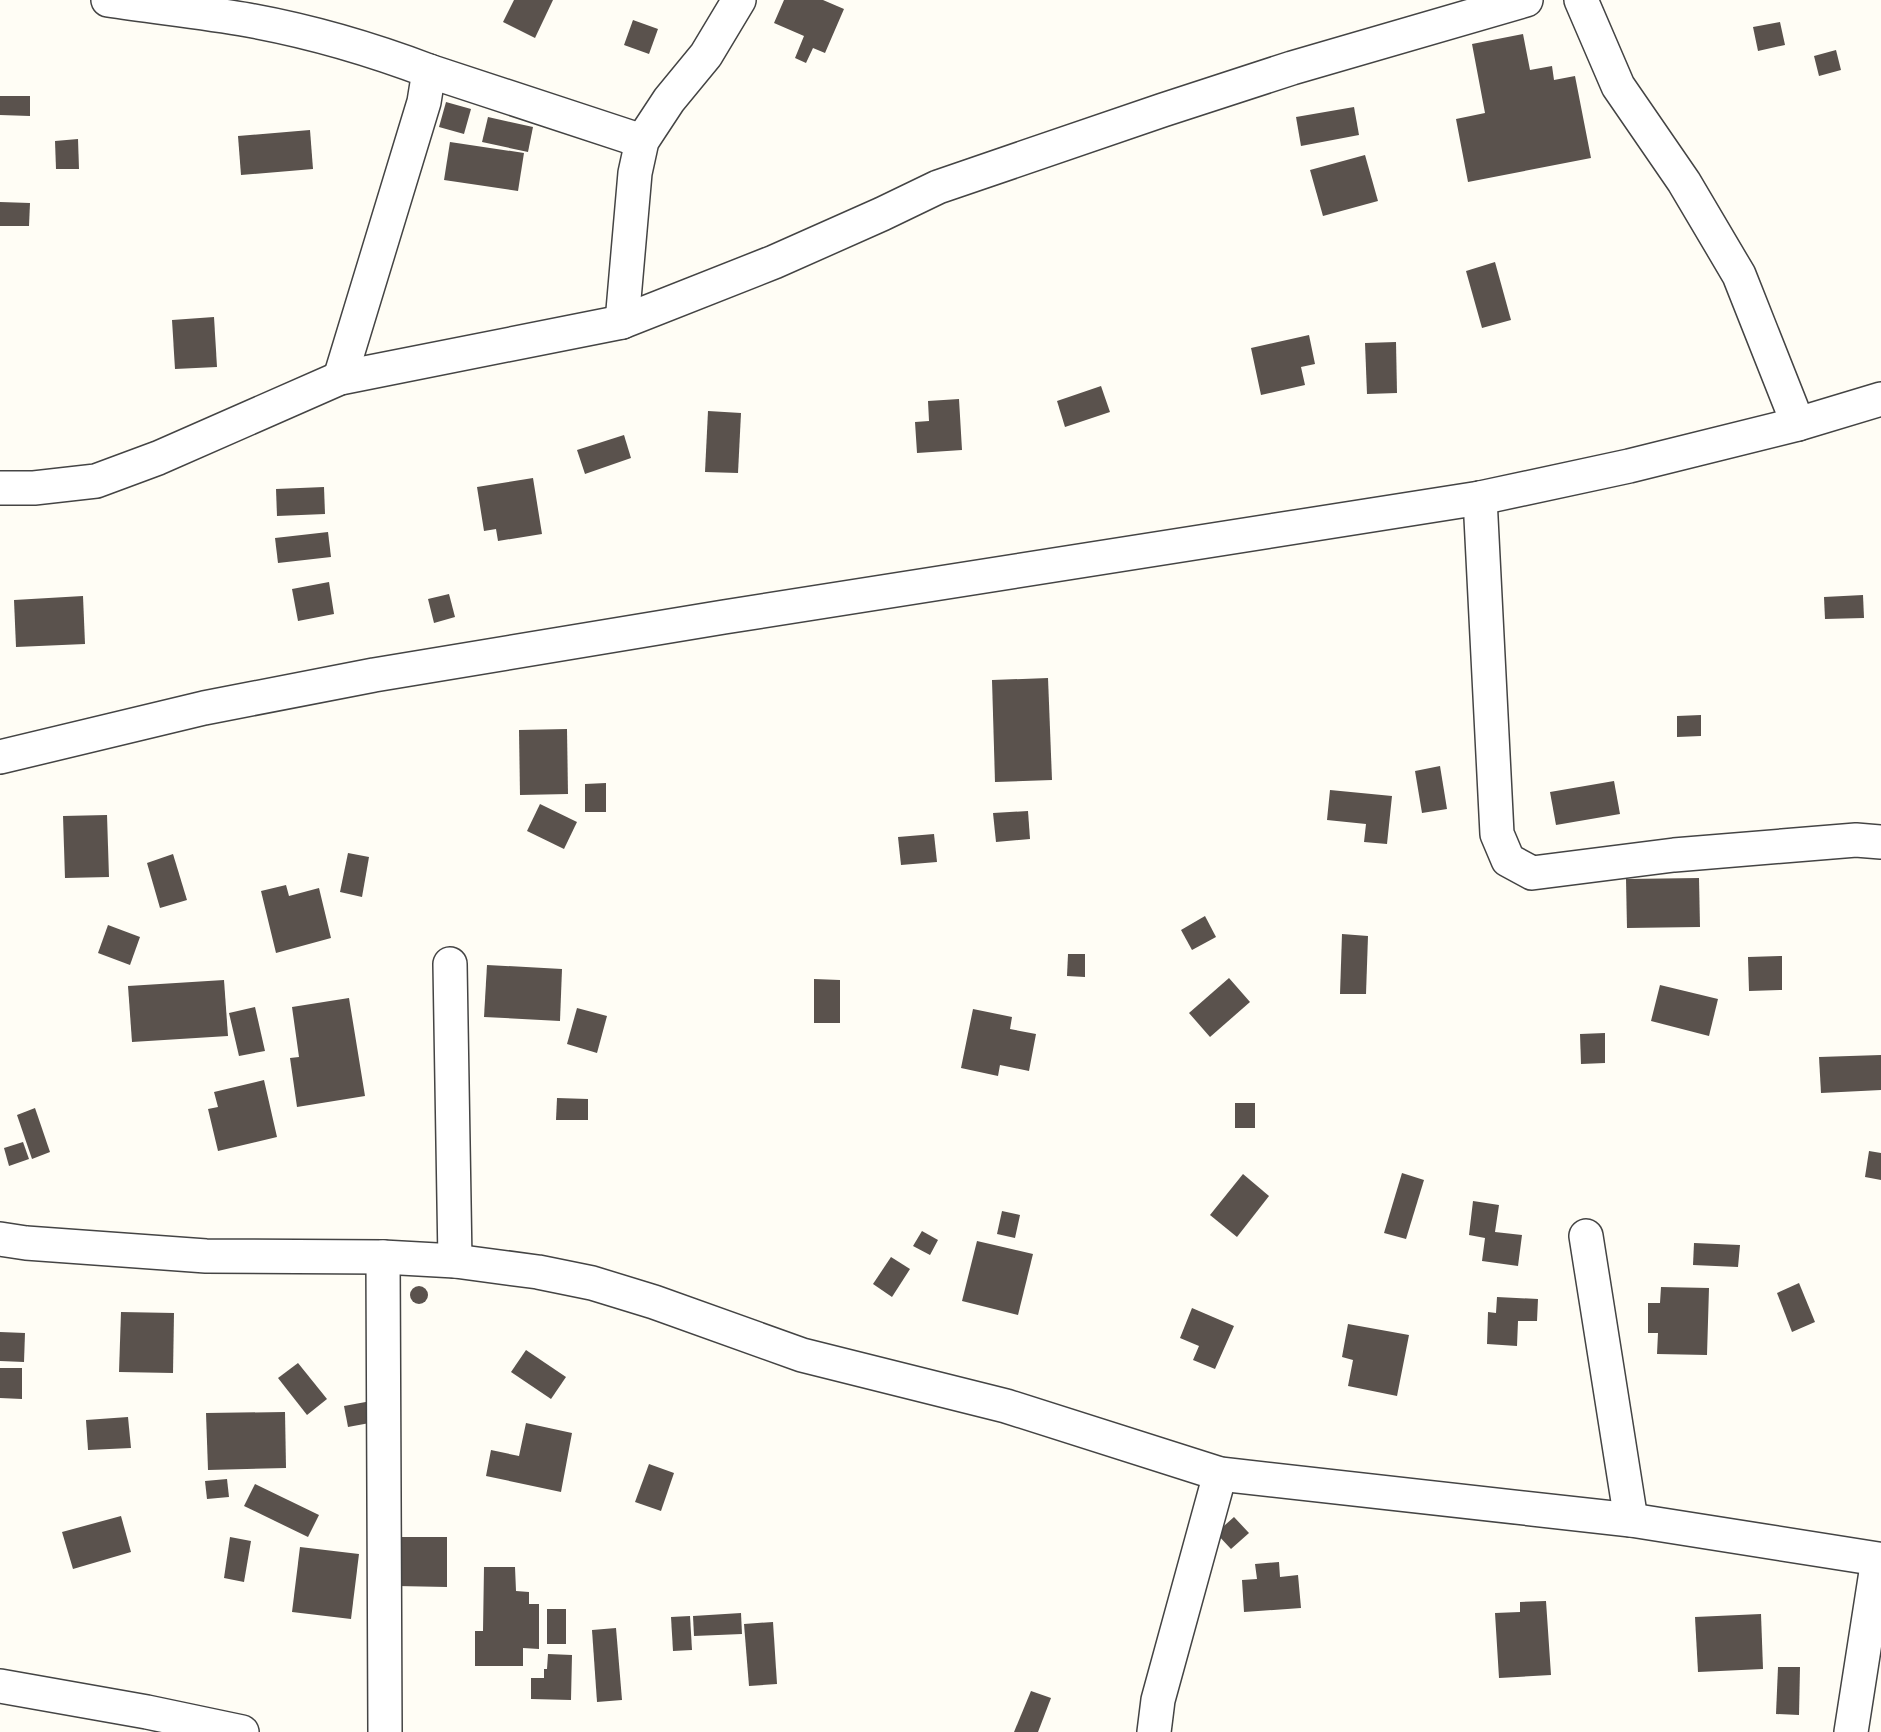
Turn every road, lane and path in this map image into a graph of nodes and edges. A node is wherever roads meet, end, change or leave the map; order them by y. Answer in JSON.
{"nodes":[{"id":1,"x":108,"y":0,"type":"edge"},
{"id":2,"x":739,"y":0,"type":"edge"},
{"id":3,"x":1526,"y":0,"type":"edge"},
{"id":4,"x":1581,"y":0,"type":"edge"},
{"id":5,"x":429,"y":71,"type":"junction"},
{"id":6,"x":642,"y":141,"type":"junction"},
{"id":7,"x":622,"y":322,"type":"junction"},
{"id":8,"x":340,"y":378,"type":"junction"},
{"id":9,"x":1881,"y":399,"type":"edge"},
{"id":10,"x":1798,"y":424,"type":"junction"},
{"id":11,"x":0,"y":488,"type":"edge"},
{"id":12,"x":1480,"y":498,"type":"junction"},
{"id":13,"x":0,"y":757,"type":"edge"},
{"id":14,"x":1881,"y":842,"type":"edge"},
{"id":15,"x":450,"y":964,"type":"dead end"},
{"id":16,"x":1586,"y":1236,"type":"dead end"},
{"id":17,"x":0,"y":1239,"type":"edge"},
{"id":18,"x":383,"y":1257,"type":"junction"},
{"id":19,"x":455,"y":1261,"type":"junction"},
{"id":20,"x":1220,"y":1474,"type":"junction"},
{"id":21,"x":1631,"y":1520,"type":"junction"},
{"id":22,"x":1880,"y":1552,"type":"edge"},
{"id":23,"x":0,"y":1686,"type":"edge"},
{"id":24,"x":242,"y":1732,"type":"edge"},
{"id":25,"x":385,"y":1732,"type":"edge"},
{"id":26,"x":1154,"y":1732,"type":"edge"},
{"id":27,"x":1851,"y":1732,"type":"edge"}],
"edges":[{"from":1,"to":5,"type":"street"},
{"from":2,"to":6,"type":"street"},
{"from":3,"to":7,"type":"street"},
{"from":4,"to":10,"type":"street"},
{"from":5,"to":6,"type":"street"},
{"from":5,"to":8,"type":"street"},
{"from":6,"to":7,"type":"street"},
{"from":7,"to":8,"type":"street"},
{"from":8,"to":11,"type":"street"},
{"from":9,"to":10,"type":"street"},
{"from":10,"to":12,"type":"street"},
{"from":12,"to":13,"type":"street"},
{"from":12,"to":14,"type":"street"},
{"from":15,"to":19,"type":"street"},
{"from":16,"to":21,"type":"street"},
{"from":17,"to":18,"type":"street"},
{"from":18,"to":19,"type":"street"},
{"from":18,"to":25,"type":"street"},
{"from":19,"to":20,"type":"street"},
{"from":20,"to":21,"type":"street"},
{"from":20,"to":26,"type":"street"},
{"from":21,"to":22,"type":"street"},
{"from":22,"to":27,"type":"street"},
{"from":23,"to":24,"type":"street"}]}
